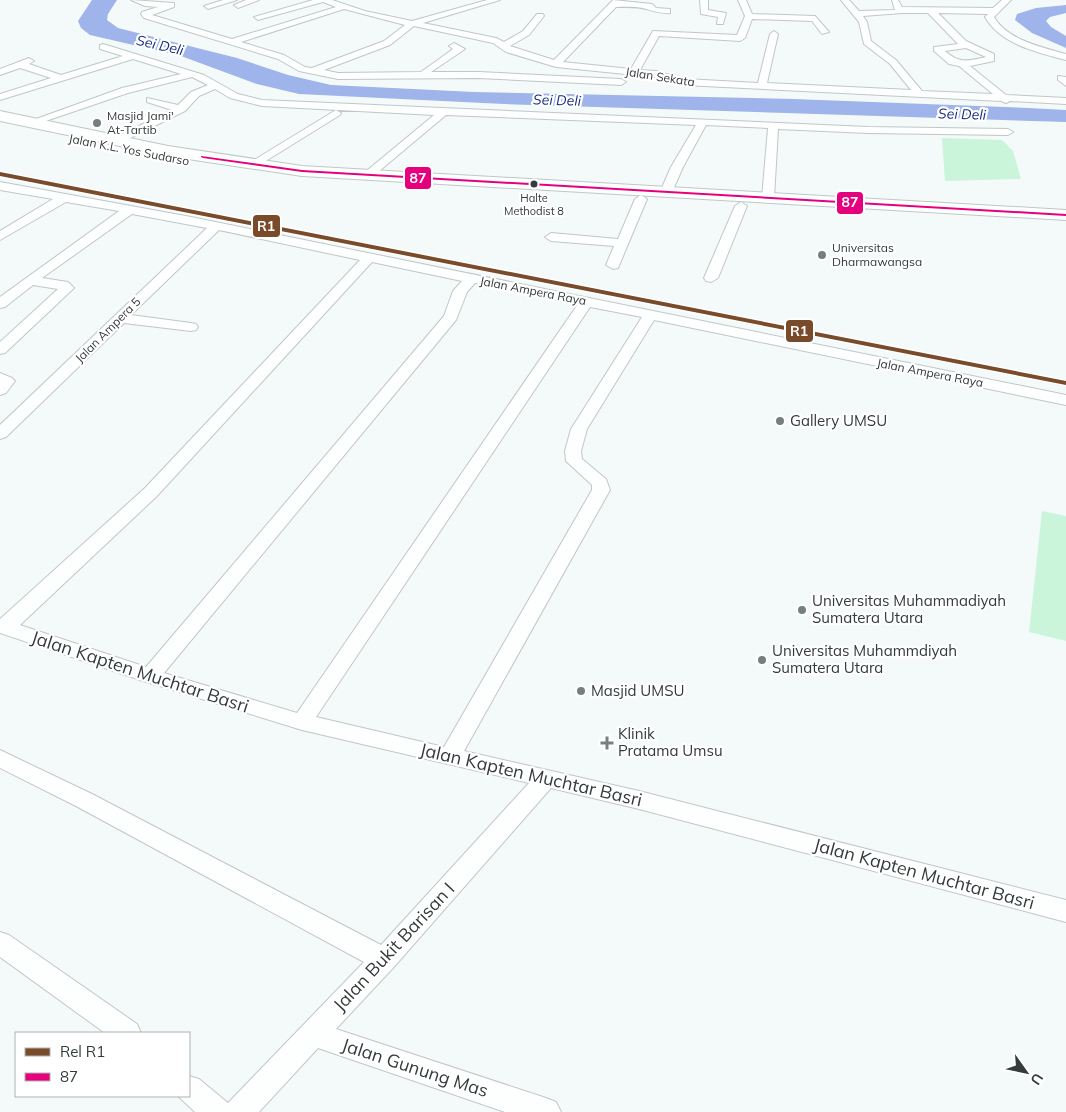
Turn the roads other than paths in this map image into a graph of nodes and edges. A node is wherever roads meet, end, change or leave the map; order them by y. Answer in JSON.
{"nodes":[{"id":1,"x":135,"y":0,"type":"edge"},
{"id":2,"x":255,"y":0,"type":"edge"},
{"id":3,"x":323,"y":0,"type":"edge"},
{"id":4,"x":605,"y":0,"type":"edge"},
{"id":5,"x":704,"y":0,"type":"edge"},
{"id":6,"x":742,"y":0,"type":"edge"},
{"id":7,"x":845,"y":0,"type":"edge"},
{"id":8,"x":894,"y":0,"type":"edge"},
{"id":9,"x":1007,"y":0,"type":"edge"},
{"id":10,"x":236,"y":2,"type":"edge"},
{"id":11,"x":617,"y":2,"type":"edge"},
{"id":12,"x":208,"y":6,"type":"dead end"},
{"id":13,"x":344,"y":7,"type":"junction"},
{"id":14,"x":493,"y":7,"type":"edge"},
{"id":15,"x":899,"y":10,"type":"junction"},
{"id":16,"x":667,"y":11,"type":"dead end"},
{"id":17,"x":931,"y":11,"type":"junction"},
{"id":18,"x":993,"y":11,"type":"junction"},
{"id":19,"x":857,"y":14,"type":"junction"},
{"id":20,"x":540,"y":16,"type":"dead end"},
{"id":21,"x":749,"y":16,"type":"junction"},
{"id":22,"x":258,"y":17,"type":"dead end"},
{"id":23,"x":720,"y":22,"type":"dead end"},
{"id":24,"x":413,"y":23,"type":"junction"},
{"id":25,"x":462,"y":23,"type":"dead end"},
{"id":26,"x":446,"y":29,"type":"junction"},
{"id":27,"x":825,"y":32,"type":"dead end"},
{"id":28,"x":774,"y":34,"type":"dead end"},
{"id":29,"x":232,"y":42,"type":"junction"},
{"id":30,"x":969,"y":45,"type":"junction"},
{"id":31,"x":103,"y":46,"type":"dead end"},
{"id":32,"x":454,"y":46,"type":"dead end"},
{"id":33,"x":504,"y":46,"type":"junction"},
{"id":34,"x":133,"y":56,"type":"junction"},
{"id":35,"x":1066,"y":57,"type":"edge"},
{"id":36,"x":556,"y":64,"type":"junction"},
{"id":37,"x":964,"y":64,"type":"junction"},
{"id":38,"x":2,"y":70,"type":"edge"},
{"id":39,"x":310,"y":72,"type":"junction"},
{"id":40,"x":634,"y":72,"type":"junction"},
{"id":41,"x":192,"y":74,"type":"junction"},
{"id":42,"x":424,"y":75,"type":"junction"},
{"id":43,"x":62,"y":78,"type":"junction"},
{"id":44,"x":684,"y":82,"type":"junction"},
{"id":45,"x":762,"y":85,"type":"junction"},
{"id":46,"x":215,"y":86,"type":"junction"},
{"id":47,"x":920,"y":95,"type":"junction"},
{"id":48,"x":0,"y":97,"type":"edge"},
{"id":49,"x":152,"y":100,"type":"dead end"},
{"id":50,"x":1006,"y":100,"type":"junction"},
{"id":51,"x":1066,"y":101,"type":"edge"},
{"id":52,"x":180,"y":108,"type":"junction"},
{"id":53,"x":444,"y":112,"type":"junction"},
{"id":54,"x":336,"y":113,"type":"dead end"},
{"id":55,"x":0,"y":116,"type":"edge"},
{"id":56,"x":703,"y":122,"type":"junction"},
{"id":57,"x":30,"y":123,"type":"junction"},
{"id":58,"x":0,"y":125,"type":"edge"},
{"id":59,"x":773,"y":129,"type":"dead end"},
{"id":60,"x":1008,"y":132,"type":"dead end"},
{"id":61,"x":116,"y":141,"type":"junction"},
{"id":62,"x":252,"y":165,"type":"junction"},
{"id":63,"x":368,"y":175,"type":"junction"},
{"id":64,"x":3,"y":189,"type":"edge"},
{"id":65,"x":666,"y":192,"type":"junction"},
{"id":66,"x":64,"y":198,"type":"junction"},
{"id":67,"x":768,"y":198,"type":"junction"},
{"id":68,"x":641,"y":199,"type":"junction"},
{"id":69,"x":741,"y":206,"type":"junction"},
{"id":70,"x":840,"y":207,"type":"junction"},
{"id":71,"x":129,"y":210,"type":"junction"},
{"id":72,"x":1066,"y":215,"type":"edge"},
{"id":73,"x":1066,"y":225,"type":"edge"},
{"id":74,"x":215,"y":227,"type":"junction"},
{"id":75,"x":0,"y":236,"type":"edge"},
{"id":76,"x":551,"y":237,"type":"dead end"},
{"id":77,"x":622,"y":243,"type":"junction"},
{"id":78,"x":369,"y":258,"type":"junction"},
{"id":79,"x":613,"y":265,"type":"dead end"},
{"id":80,"x":711,"y":278,"type":"dead end"},
{"id":81,"x":471,"y":279,"type":"junction"},
{"id":82,"x":30,"y":281,"type":"junction"},
{"id":83,"x":587,"y":301,"type":"junction"},
{"id":84,"x":0,"y":304,"type":"edge"},
{"id":85,"x":651,"y":314,"type":"junction"},
{"id":86,"x":119,"y":318,"type":"junction"},
{"id":87,"x":191,"y":327,"type":"dead end"},
{"id":88,"x":0,"y":350,"type":"edge"},
{"id":89,"x":0,"y":378,"type":"edge"},
{"id":90,"x":0,"y":390,"type":"edge"},
{"id":91,"x":1066,"y":400,"type":"edge"},
{"id":92,"x":0,"y":434,"type":"edge"},
{"id":93,"x":2,"y":627,"type":"edge"},
{"id":94,"x":150,"y":676,"type":"junction"},
{"id":95,"x":302,"y":722,"type":"junction"},
{"id":96,"x":451,"y":755,"type":"junction"},
{"id":97,"x":0,"y":758,"type":"edge"},
{"id":98,"x":546,"y":779,"type":"junction"},
{"id":99,"x":1066,"y":911,"type":"edge"},
{"id":100,"x":0,"y":943,"type":"edge"},
{"id":101,"x":384,"y":960,"type":"junction"},
{"id":102,"x":126,"y":1032,"type":"edge"},
{"id":103,"x":313,"y":1034,"type":"junction"},
{"id":104,"x":190,"y":1090,"type":"edge"},
{"id":105,"x":218,"y":1112,"type":"edge"},
{"id":106,"x":239,"y":1112,"type":"edge"},
{"id":107,"x":546,"y":1112,"type":"edge"}],
"edges":[{"from":1,"to":29,"type":"street"},
{"from":2,"to":10,"type":"street"},
{"from":3,"to":13,"type":"street","name":"Jalan Sekata"},
{"from":3,"to":22,"type":"street"},
{"from":4,"to":11,"type":"street"},
{"from":5,"to":23,"type":"street"},
{"from":6,"to":21,"type":"street"},
{"from":7,"to":19,"type":"street"},
{"from":8,"to":15,"type":"street"},
{"from":9,"to":18,"type":"street"},
{"from":10,"to":12,"type":"street"},
{"from":11,"to":16,"type":"street"},
{"from":11,"to":36,"type":"street"},
{"from":13,"to":24,"type":"street","name":"Jalan Sekata"},
{"from":13,"to":29,"type":"street"},
{"from":14,"to":24,"type":"street"},
{"from":15,"to":17,"type":"street"},
{"from":15,"to":19,"type":"street"},
{"from":17,"to":18,"type":"street"},
{"from":17,"to":30,"type":"street"},
{"from":18,"to":35,"type":"street"},
{"from":19,"to":47,"type":"street"},
{"from":20,"to":33,"type":"street"},
{"from":21,"to":27,"type":"street"},
{"from":21,"to":40,"type":"street"},
{"from":24,"to":26,"type":"street","name":"Jalan Sekata"},
{"from":24,"to":39,"type":"street"},
{"from":25,"to":26,"type":"street"},
{"from":26,"to":33,"type":"street","name":"Jalan Sekata"},
{"from":28,"to":45,"type":"street"},
{"from":29,"to":39,"type":"street"},
{"from":30,"to":37,"type":"street"},
{"from":30,"to":37,"type":"street"},
{"from":31,"to":34,"type":"street"},
{"from":32,"to":42,"type":"street"},
{"from":33,"to":36,"type":"street","name":"Jalan Sekata"},
{"from":34,"to":41,"type":"street"},
{"from":34,"to":43,"type":"street"},
{"from":36,"to":40,"type":"street","name":"Jalan Sekata"},
{"from":37,"to":50,"type":"street"},
{"from":38,"to":43,"type":"street"},
{"from":39,"to":42,"type":"street"},
{"from":40,"to":44,"type":"street","name":"Jalan Sekata"},
{"from":41,"to":46,"type":"street"},
{"from":41,"to":57,"type":"street"},
{"from":42,"to":44,"type":"street"},
{"from":43,"to":48,"type":"street"},
{"from":44,"to":45,"type":"street","name":"Jalan Sekata"},
{"from":45,"to":47,"type":"street","name":"Jalan Sekata"},
{"from":46,"to":52,"type":"street"},
{"from":46,"to":53,"type":"street"},
{"from":47,"to":50,"type":"street","name":"Jalan Sekata"},
{"from":49,"to":52,"type":"street"},
{"from":50,"to":51,"type":"street","name":"Jalan Sekata"},
{"from":52,"to":61,"type":"street"},
{"from":53,"to":56,"type":"street"},
{"from":53,"to":63,"type":"street"},
{"from":54,"to":62,"type":"street"},
{"from":55,"to":57,"type":"main road","name":"Jalan K.L. Yos Sudarso"},
{"from":56,"to":60,"type":"street"},
{"from":56,"to":65,"type":"street"},
{"from":57,"to":61,"type":"main road","name":"Jalan K.L. Yos Sudarso"},
{"from":58,"to":68,"type":"main road","name":"Jalan K.L. Yos Sudarso"},
{"from":59,"to":67,"type":"street"},
{"from":61,"to":62,"type":"main road","name":"Jalan K.L. Yos Sudarso"},
{"from":62,"to":63,"type":"main road","name":"Jalan K.L. Yos Sudarso"},
{"from":63,"to":65,"type":"main road","name":"Jalan K.L. Yos Sudarso"},
{"from":64,"to":66,"type":"street","name":"Jalan Ampera Raya"},
{"from":65,"to":67,"type":"main road","name":"Jalan K.L. Yos Sudarso"},
{"from":66,"to":71,"type":"street","name":"Jalan Ampera Raya"},
{"from":66,"to":75,"type":"street"},
{"from":67,"to":70,"type":"main road","name":"Jalan K.L. Yos Sudarso"},
{"from":68,"to":69,"type":"main road","name":"Jalan K.L. Yos Sudarso"},
{"from":68,"to":77,"type":"street"},
{"from":69,"to":70,"type":"main road","name":"Jalan K.L. Yos Sudarso"},
{"from":69,"to":80,"type":"street"},
{"from":70,"to":72,"type":"main road","name":"Jalan K.L. Yos Sudarso"},
{"from":70,"to":73,"type":"main road","name":"Jalan K.L. Yos Sudarso"},
{"from":71,"to":74,"type":"street","name":"Jalan Ampera Raya"},
{"from":71,"to":82,"type":"street"},
{"from":74,"to":78,"type":"street","name":"Jalan Ampera Raya"},
{"from":74,"to":86,"type":"street","name":"Jalan Ampera 5"},
{"from":76,"to":77,"type":"street"},
{"from":77,"to":79,"type":"street"},
{"from":78,"to":81,"type":"street","name":"Jalan Ampera Raya"},
{"from":78,"to":93,"type":"street"},
{"from":81,"to":83,"type":"street","name":"Jalan Ampera Raya"},
{"from":81,"to":94,"type":"street"},
{"from":82,"to":84,"type":"street"},
{"from":82,"to":88,"type":"street"},
{"from":83,"to":85,"type":"street","name":"Jalan Ampera Raya"},
{"from":83,"to":95,"type":"street"},
{"from":85,"to":91,"type":"street","name":"Jalan Ampera Raya"},
{"from":85,"to":96,"type":"street"},
{"from":86,"to":87,"type":"street"},
{"from":86,"to":92,"type":"street","name":"Jalan Ampera 5"},
{"from":89,"to":90,"type":"street"},
{"from":93,"to":94,"type":"street","name":"Jalan Kapten Muchtar Basri"},
{"from":94,"to":95,"type":"street","name":"Jalan Kapten Muchtar Basri"},
{"from":95,"to":96,"type":"street","name":"Jalan Kapten Muchtar Basri"},
{"from":96,"to":98,"type":"street","name":"Jalan Kapten Muchtar Basri"},
{"from":97,"to":101,"type":"street"},
{"from":98,"to":99,"type":"street","name":"Jalan Kapten Muchtar Basri"},
{"from":98,"to":101,"type":"street","name":"Jalan Bukit Barisan I"},
{"from":100,"to":102,"type":"street"},
{"from":101,"to":103,"type":"street","name":"Jalan Bukit Barisan I"},
{"from":103,"to":106,"type":"street","name":"Jalan Bukit Barisan I"},
{"from":103,"to":107,"type":"street","name":"Jalan Gunung Mas"},
{"from":104,"to":105,"type":"street"}]}
